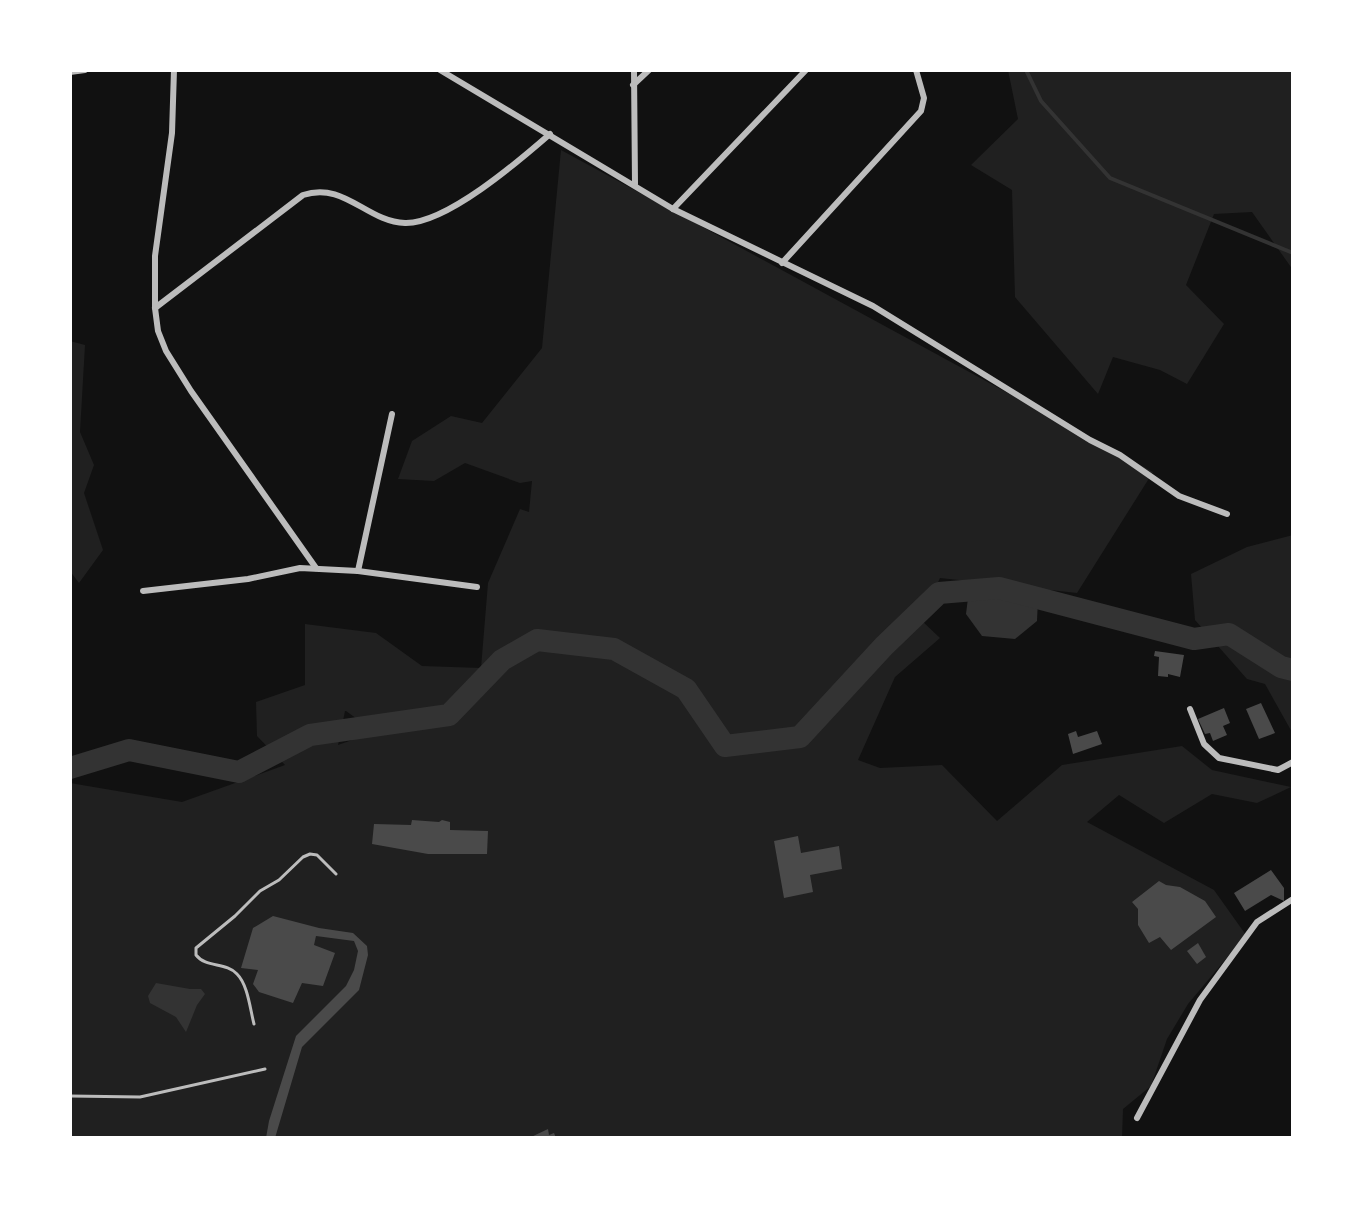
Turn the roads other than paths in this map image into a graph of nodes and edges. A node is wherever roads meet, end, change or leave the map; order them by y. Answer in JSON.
{"nodes":[{"id":1,"x":85,"y":70,"type":"edge"},
{"id":2,"x":174,"y":70,"type":"edge"},
{"id":3,"x":440,"y":70,"type":"edge"},
{"id":4,"x":634,"y":70,"type":"edge"},
{"id":5,"x":649,"y":70,"type":"edge"},
{"id":6,"x":806,"y":70,"type":"edge"},
{"id":7,"x":916,"y":70,"type":"edge"},
{"id":8,"x":70,"y":72,"type":"edge"},
{"id":9,"x":633,"y":85,"type":"junction"},
{"id":10,"x":550,"y":134,"type":"junction"},
{"id":11,"x":635,"y":184,"type":"junction"},
{"id":12,"x":673,"y":209,"type":"junction"},
{"id":13,"x":782,"y":263,"type":"junction"},
{"id":14,"x":155,"y":308,"type":"junction"},
{"id":15,"x":392,"y":414,"type":"dead end"},
{"id":16,"x":1227,"y":514,"type":"dead end"},
{"id":17,"x":316,"y":568,"type":"junction"},
{"id":18,"x":358,"y":571,"type":"junction"},
{"id":19,"x":477,"y":587,"type":"dead end"},
{"id":20,"x":143,"y":591,"type":"dead end"},
{"id":21,"x":1190,"y":709,"type":"dead end"},
{"id":22,"x":1293,"y":762,"type":"edge"},
{"id":23,"x":336,"y":874,"type":"dead end"},
{"id":24,"x":1293,"y":899,"type":"edge"},
{"id":25,"x":254,"y":1024,"type":"dead end"},
{"id":26,"x":265,"y":1069,"type":"dead end"},
{"id":27,"x":70,"y":1096,"type":"edge"},
{"id":28,"x":1137,"y":1118,"type":"dead end"}],
"edges":[{"from":1,"to":8,"type":"street"},
{"from":2,"to":14,"type":"street"},
{"from":3,"to":10,"type":"street"},
{"from":4,"to":9,"type":"street"},
{"from":5,"to":9,"type":"street"},
{"from":6,"to":12,"type":"street"},
{"from":7,"to":13,"type":"street"},
{"from":9,"to":11,"type":"street"},
{"from":10,"to":11,"type":"street"},
{"from":10,"to":14,"type":"street"},
{"from":11,"to":12,"type":"street"},
{"from":12,"to":13,"type":"street"},
{"from":13,"to":16,"type":"street"},
{"from":14,"to":17,"type":"street"},
{"from":15,"to":18,"type":"street"},
{"from":17,"to":18,"type":"street"},
{"from":17,"to":20,"type":"street"},
{"from":18,"to":19,"type":"street"},
{"from":21,"to":22,"type":"street"},
{"from":23,"to":25,"type":"lane"},
{"from":24,"to":28,"type":"street"},
{"from":26,"to":27,"type":"lane"}]}
